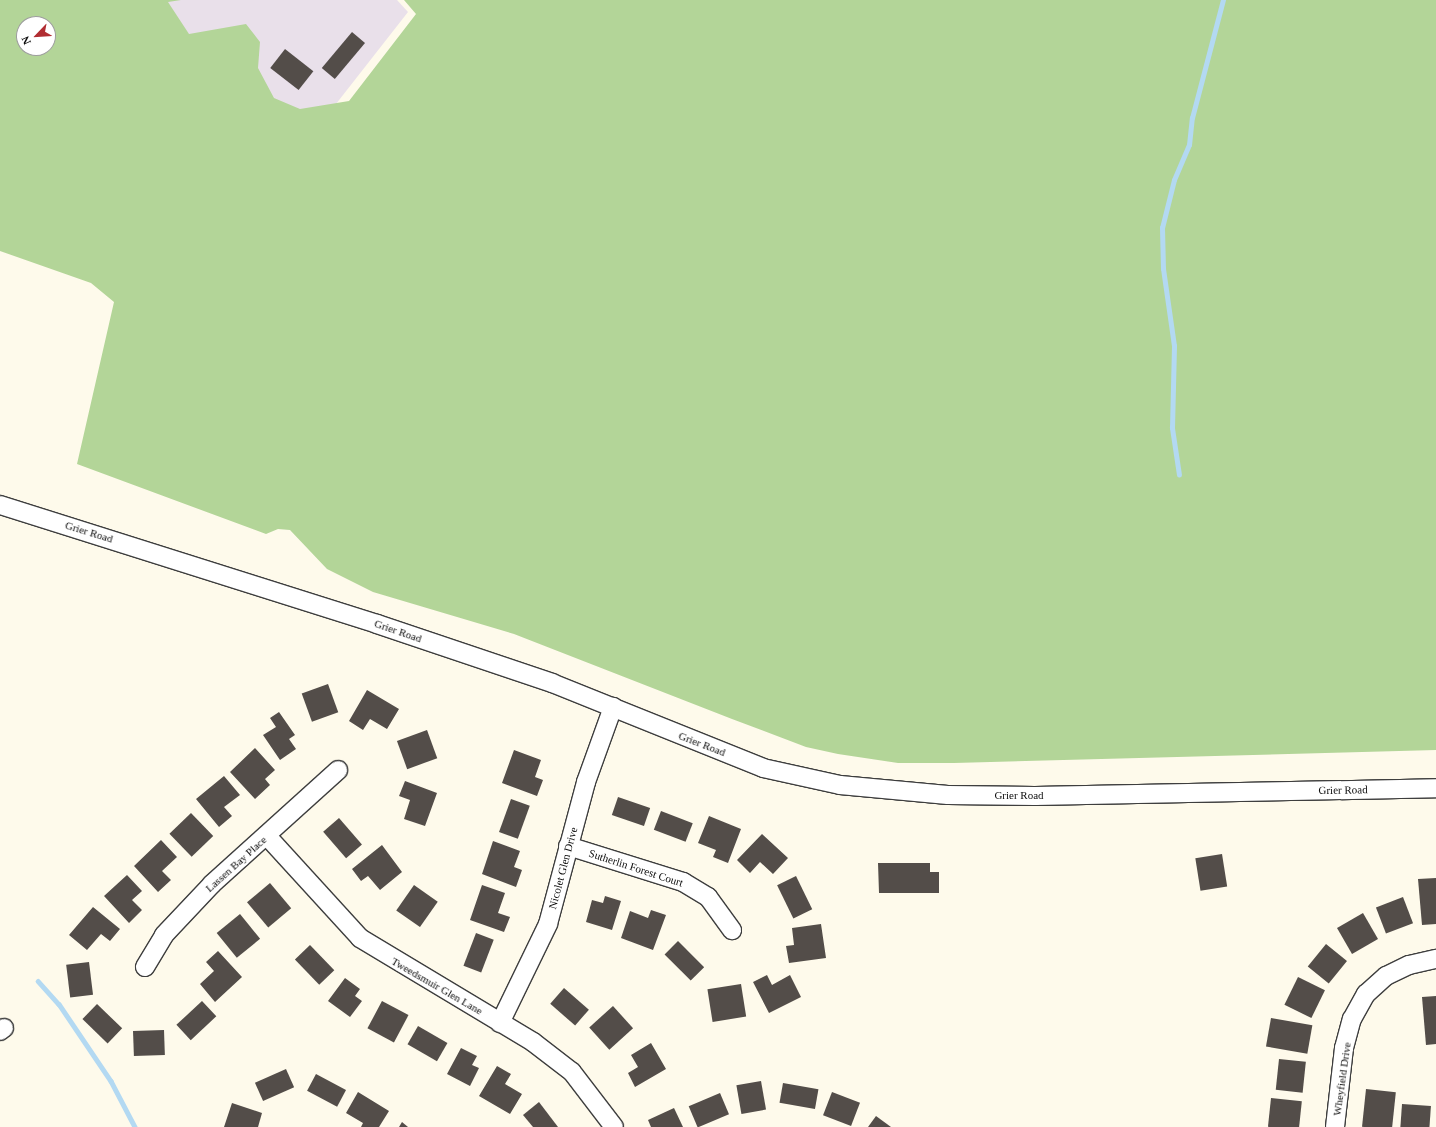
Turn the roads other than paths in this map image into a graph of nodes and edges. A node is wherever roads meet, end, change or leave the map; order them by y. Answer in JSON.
{"nodes":[{"id":1,"x":0,"y":505,"type":"edge"},
{"id":2,"x":613,"y":707,"type":"junction"},
{"id":3,"x":338,"y":770,"type":"dead end"},
{"id":4,"x":1436,"y":788,"type":"edge"},
{"id":5,"x":267,"y":836,"type":"junction"},
{"id":6,"x":568,"y":846,"type":"junction"},
{"id":7,"x":732,"y":930,"type":"dead end"},
{"id":8,"x":1436,"y":959,"type":"edge"},
{"id":9,"x":145,"y":967,"type":"dead end"},
{"id":10,"x":500,"y":1023,"type":"junction"},
{"id":11,"x":614,"y":1127,"type":"edge"},
{"id":12,"x":1335,"y":1127,"type":"edge"}],
"edges":[{"from":1,"to":2,"type":"street","name":"Grier Road"},
{"from":2,"to":4,"type":"street","name":"Grier Road"},
{"from":2,"to":6,"type":"street","name":"Nicolet Glen Drive"},
{"from":3,"to":5,"type":"street","name":"Lassen Bay Place"},
{"from":5,"to":9,"type":"street","name":"Lassen Bay Place"},
{"from":5,"to":10,"type":"street","name":"Tweedsmuir Glen Lane"},
{"from":6,"to":7,"type":"street","name":"Sutherlin Forest Court"},
{"from":6,"to":10,"type":"street","name":"Nicolet Glen Drive"},
{"from":8,"to":12,"type":"street","name":"Wheyfield Drive"},
{"from":10,"to":11,"type":"street","name":"Tweedsmuir Glen Lane"}]}
